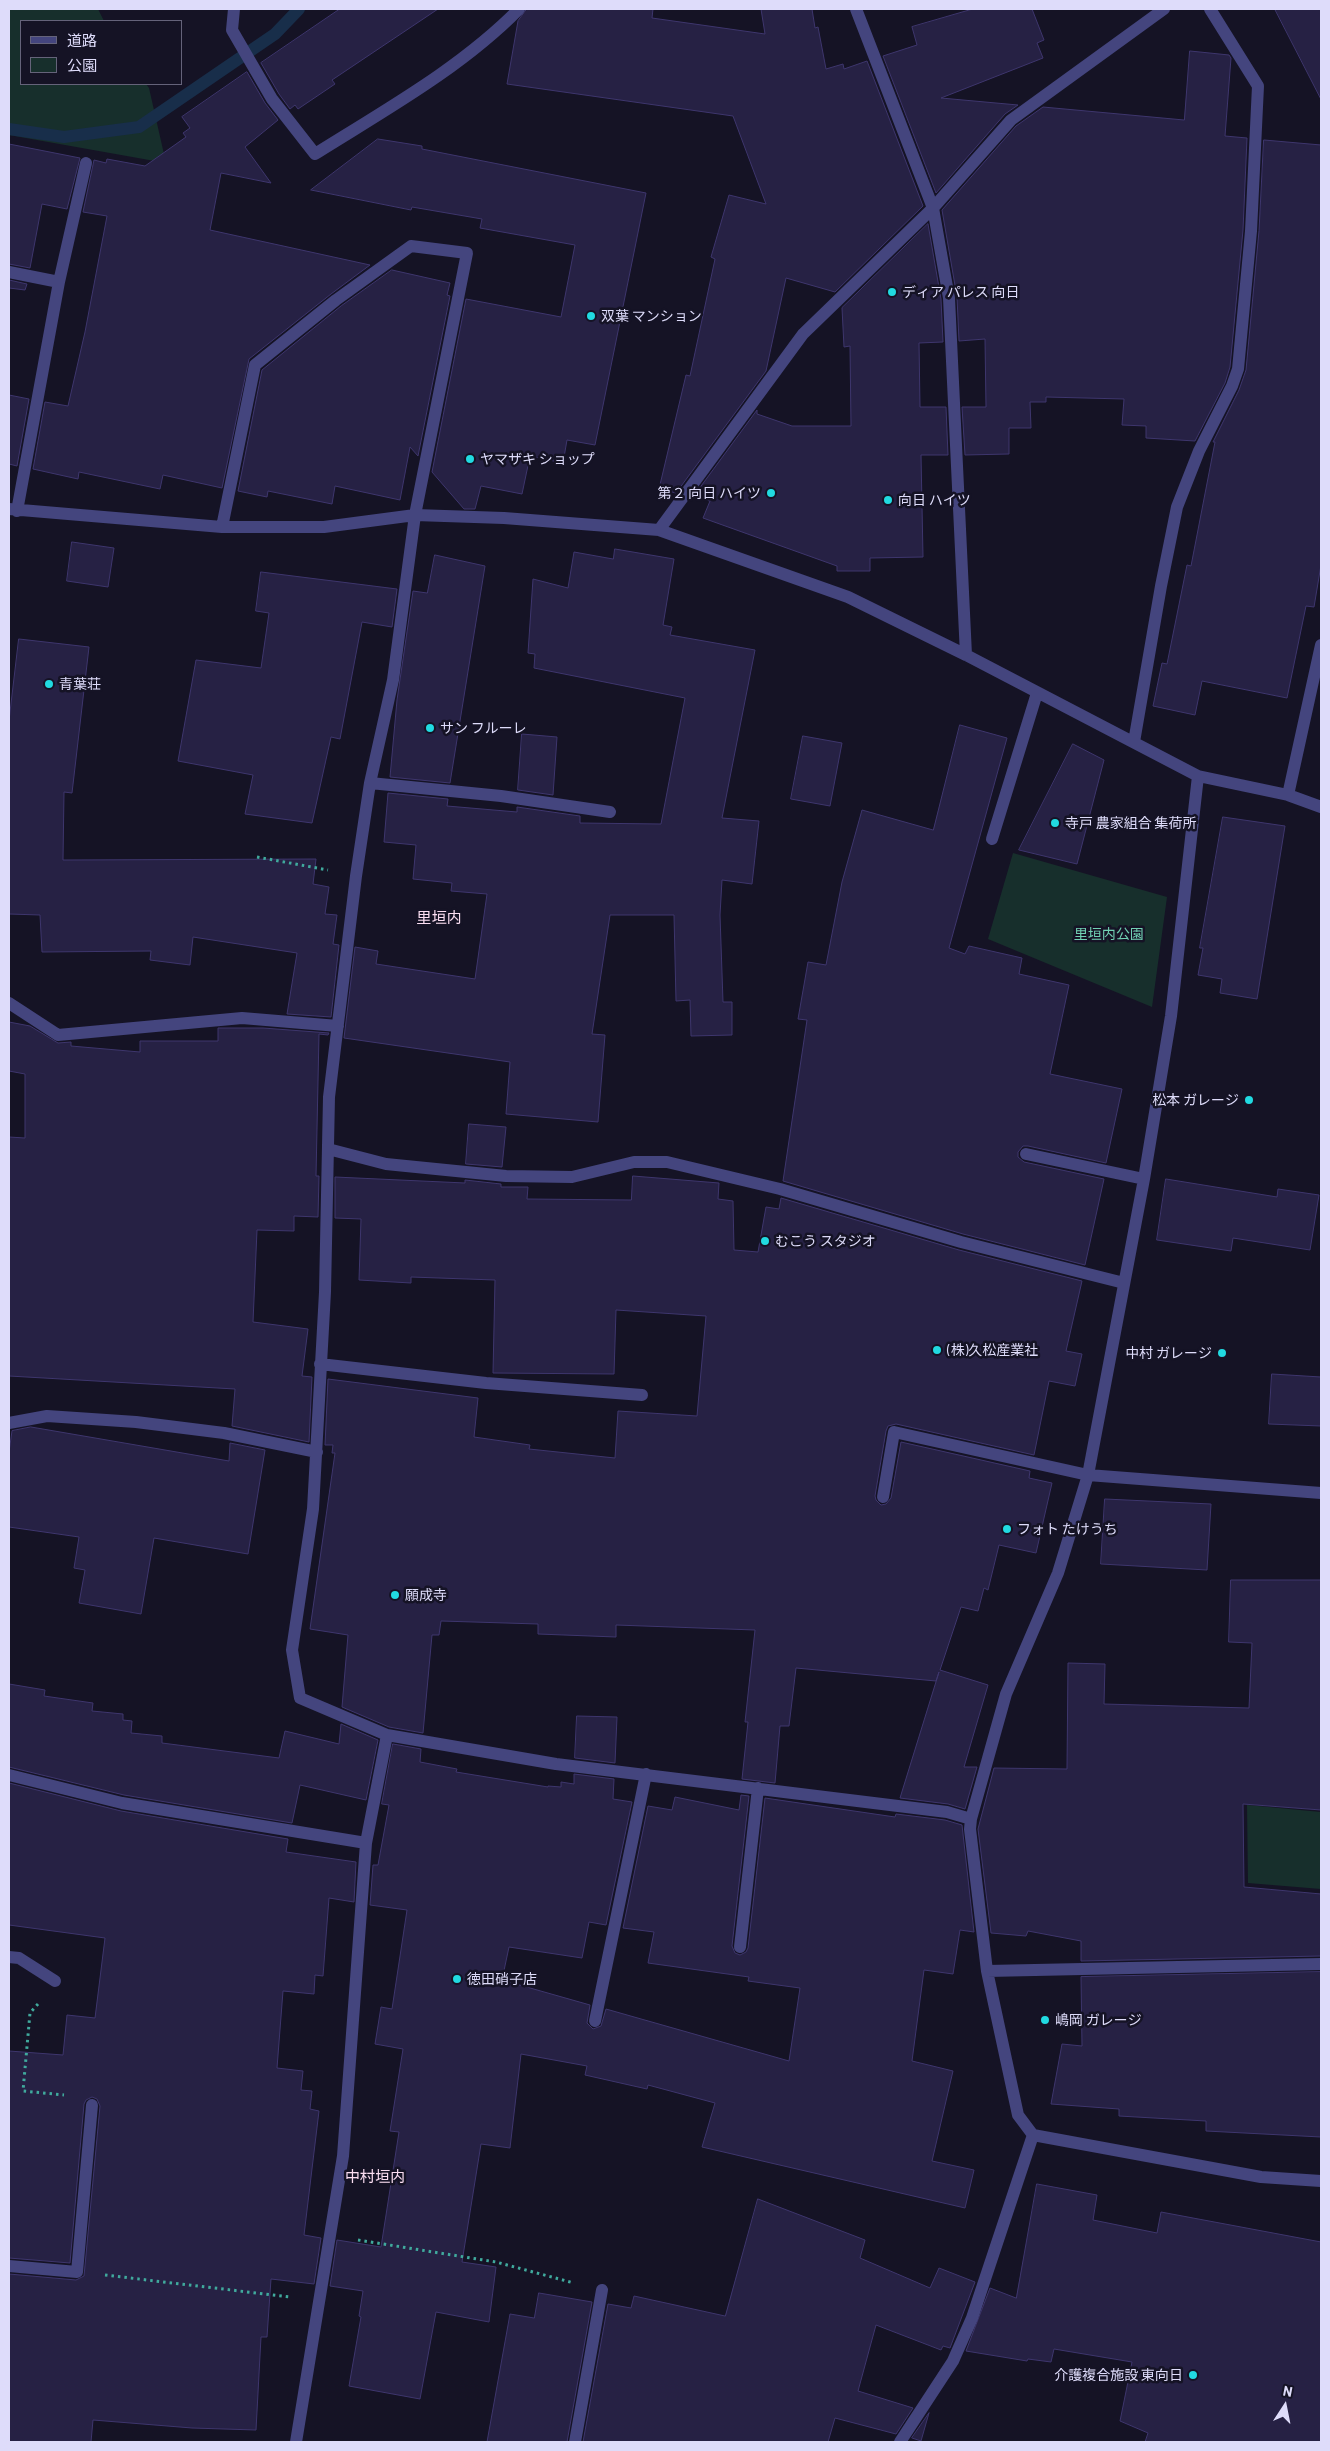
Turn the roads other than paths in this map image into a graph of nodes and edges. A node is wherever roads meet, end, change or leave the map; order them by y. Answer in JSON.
{"nodes":[{"id":1,"x":234,"y":9,"type":"edge"},
{"id":2,"x":519,"y":9,"type":"edge"},
{"id":3,"x":856,"y":9,"type":"edge"},
{"id":4,"x":1164,"y":9,"type":"edge"},
{"id":5,"x":1210,"y":9,"type":"edge"},
{"id":6,"x":86,"y":163,"type":"dead end"},
{"id":7,"x":933,"y":208,"type":"junction"},
{"id":8,"x":9,"y":272,"type":"edge"},
{"id":9,"x":59,"y":282,"type":"junction"},
{"id":10,"x":13,"y":510,"type":"edge"},
{"id":11,"x":414,"y":515,"type":"junction"},
{"id":12,"x":222,"y":527,"type":"junction"},
{"id":13,"x":659,"y":530,"type":"junction"},
{"id":14,"x":1321,"y":646,"type":"edge"},
{"id":15,"x":966,"y":655,"type":"junction"},
{"id":16,"x":1037,"y":692,"type":"junction"},
{"id":17,"x":1134,"y":742,"type":"junction"},
{"id":18,"x":1198,"y":776,"type":"junction"},
{"id":19,"x":370,"y":783,"type":"junction"},
{"id":20,"x":1288,"y":795,"type":"junction"},
{"id":21,"x":1321,"y":807,"type":"edge"},
{"id":22,"x":610,"y":812,"type":"dead end"},
{"id":23,"x":992,"y":839,"type":"dead end"},
{"id":24,"x":9,"y":1003,"type":"edge"},
{"id":25,"x":338,"y":1026,"type":"junction"},
{"id":26,"x":328,"y":1149,"type":"junction"},
{"id":27,"x":1026,"y":1154,"type":"dead end"},
{"id":28,"x":1144,"y":1179,"type":"junction"},
{"id":29,"x":1124,"y":1283,"type":"junction"},
{"id":30,"x":320,"y":1364,"type":"junction"},
{"id":31,"x":642,"y":1395,"type":"dead end"},
{"id":32,"x":9,"y":1423,"type":"edge"},
{"id":33,"x":317,"y":1452,"type":"junction"},
{"id":34,"x":1088,"y":1475,"type":"junction"},
{"id":35,"x":1321,"y":1493,"type":"edge"},
{"id":36,"x":883,"y":1497,"type":"dead end"},
{"id":37,"x":387,"y":1735,"type":"junction"},
{"id":38,"x":646,"y":1774,"type":"junction"},
{"id":39,"x":9,"y":1775,"type":"edge"},
{"id":40,"x":758,"y":1788,"type":"junction"},
{"id":41,"x":971,"y":1819,"type":"junction"},
{"id":42,"x":366,"y":1843,"type":"junction"},
{"id":43,"x":740,"y":1947,"type":"dead end"},
{"id":44,"x":9,"y":1957,"type":"edge"},
{"id":45,"x":1321,"y":1964,"type":"edge"},
{"id":46,"x":987,"y":1971,"type":"junction"},
{"id":47,"x":55,"y":1981,"type":"road end"},
{"id":48,"x":595,"y":2021,"type":"dead end"},
{"id":49,"x":92,"y":2105,"type":"road end"},
{"id":50,"x":1033,"y":2135,"type":"junction"},
{"id":51,"x":1321,"y":2181,"type":"edge"},
{"id":52,"x":9,"y":2266,"type":"edge"},
{"id":53,"x":602,"y":2290,"type":"road end"},
{"id":54,"x":296,"y":2442,"type":"edge"},
{"id":55,"x":574,"y":2442,"type":"edge"},
{"id":56,"x":900,"y":2442,"type":"edge"}],
"edges":[{"from":1,"to":2,"type":"street"},
{"from":3,"to":7,"type":"street"},
{"from":4,"to":7,"type":"street"},
{"from":5,"to":17,"type":"street"},
{"from":6,"to":9,"type":"street"},
{"from":7,"to":13,"type":"street"},
{"from":7,"to":15,"type":"street"},
{"from":8,"to":9,"type":"street"},
{"from":9,"to":10,"type":"street"},
{"from":10,"to":12,"type":"street"},
{"from":11,"to":12,"type":"street"},
{"from":11,"to":12,"type":"street"},
{"from":11,"to":13,"type":"street"},
{"from":11,"to":19,"type":"street"},
{"from":13,"to":15,"type":"street"},
{"from":14,"to":20,"type":"street"},
{"from":15,"to":16,"type":"street"},
{"from":16,"to":17,"type":"street"},
{"from":16,"to":23,"type":"street"},
{"from":17,"to":18,"type":"street"},
{"from":18,"to":20,"type":"street"},
{"from":18,"to":28,"type":"street"},
{"from":19,"to":22,"type":"street"},
{"from":19,"to":25,"type":"street"},
{"from":20,"to":21,"type":"street"},
{"from":24,"to":25,"type":"street"},
{"from":25,"to":26,"type":"street"},
{"from":26,"to":29,"type":"street"},
{"from":26,"to":30,"type":"street"},
{"from":27,"to":28,"type":"street"},
{"from":28,"to":29,"type":"street"},
{"from":29,"to":34,"type":"street"},
{"from":30,"to":31,"type":"street"},
{"from":30,"to":33,"type":"street"},
{"from":32,"to":33,"type":"street"},
{"from":33,"to":37,"type":"street"},
{"from":34,"to":35,"type":"street"},
{"from":34,"to":36,"type":"street"},
{"from":34,"to":41,"type":"street"},
{"from":37,"to":38,"type":"street"},
{"from":37,"to":42,"type":"street"},
{"from":38,"to":40,"type":"street"},
{"from":38,"to":48,"type":"street"},
{"from":39,"to":42,"type":"street"},
{"from":40,"to":41,"type":"street"},
{"from":40,"to":43,"type":"street"},
{"from":41,"to":46,"type":"street"},
{"from":42,"to":54,"type":"street"},
{"from":44,"to":47,"type":"street"},
{"from":45,"to":46,"type":"street"},
{"from":46,"to":50,"type":"street"},
{"from":49,"to":52,"type":"street"},
{"from":50,"to":51,"type":"street"},
{"from":50,"to":56,"type":"street"},
{"from":53,"to":55,"type":"street"}]}
